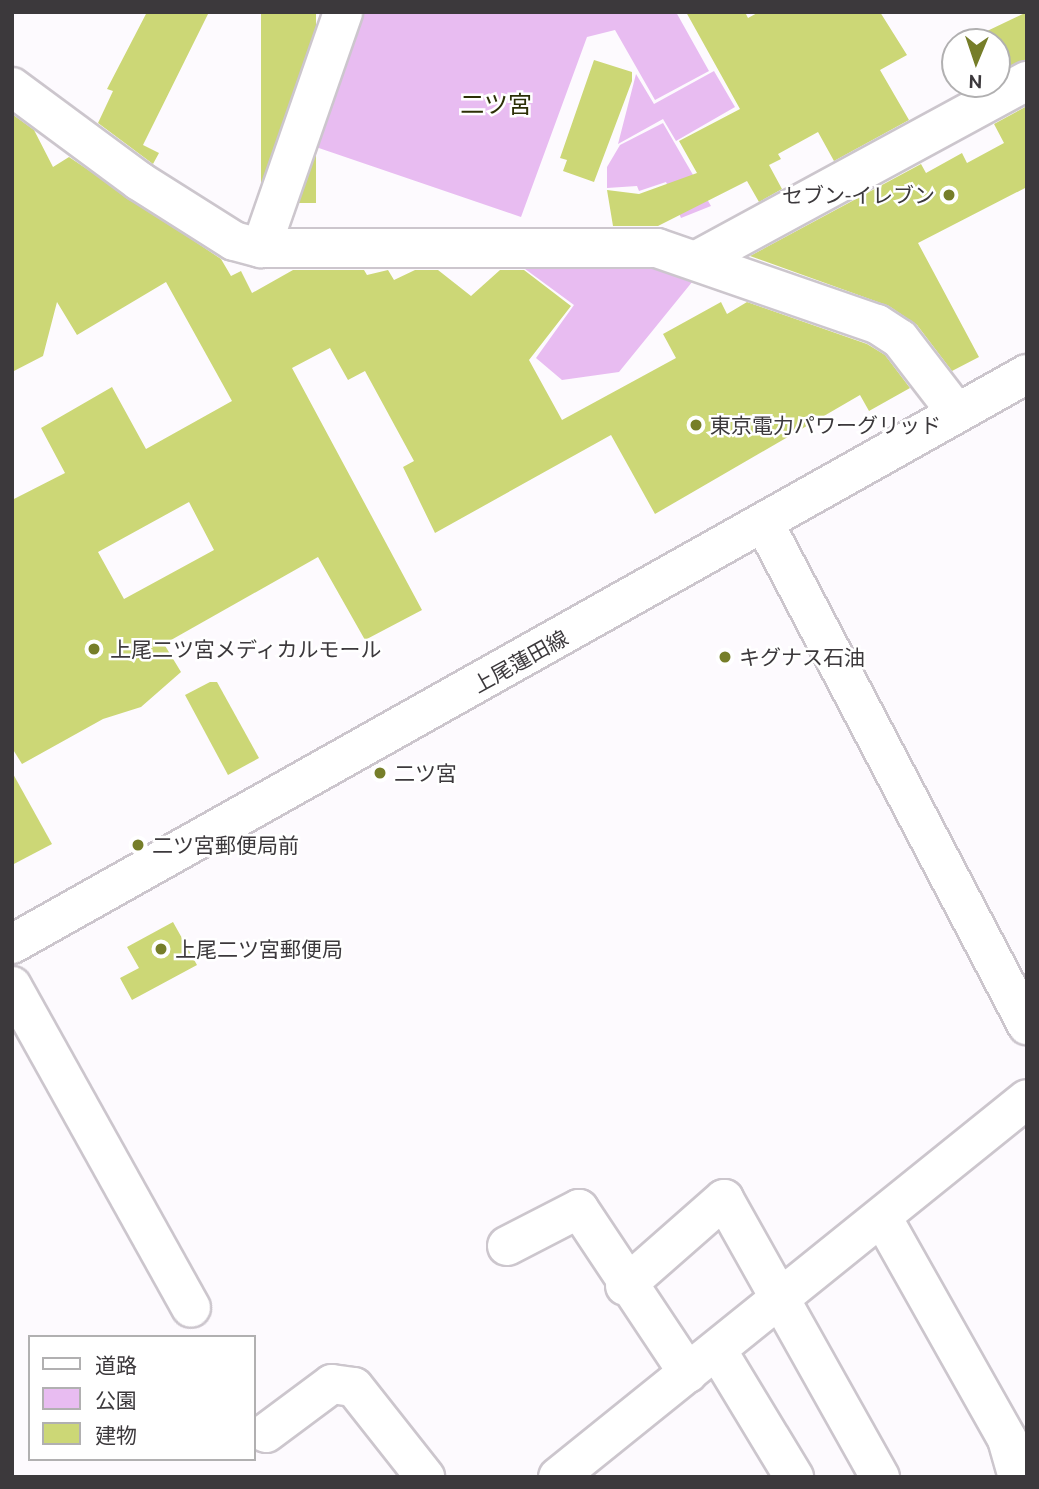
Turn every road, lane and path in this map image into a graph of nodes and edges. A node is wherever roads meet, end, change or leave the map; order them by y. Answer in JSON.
{"nodes":[{"id":1,"x":343,"y":12,"type":"edge"},
{"id":2,"x":1027,"y":81,"type":"edge"},
{"id":3,"x":12,"y":86,"type":"edge"},
{"id":4,"x":261,"y":248,"type":"junction"},
{"id":5,"x":699,"y":259,"type":"junction"},
{"id":6,"x":1027,"y":374,"type":"edge"},
{"id":7,"x":957,"y":413,"type":"junction"},
{"id":8,"x":764,"y":523,"type":"junction"},
{"id":9,"x":12,"y":944,"type":"edge"},
{"id":10,"x":12,"y":986,"type":"edge"},
{"id":11,"x":1027,"y":1026,"type":"edge"},
{"id":12,"x":1027,"y":1099,"type":"edge"},
{"id":13,"x":882,"y":1217,"type":"junction"},
{"id":14,"x":507,"y":1246,"type":"dead end"},
{"id":15,"x":625,"y":1286,"type":"junction"},
{"id":16,"x":783,"y":1297,"type":"junction"},
{"id":17,"x":191,"y":1307,"type":"dead end"},
{"id":18,"x":717,"y":1350,"type":"junction"},
{"id":19,"x":688,"y":1373,"type":"junction"},
{"id":20,"x":266,"y":1433,"type":"dead end"},
{"id":21,"x":425,"y":1477,"type":"edge"},
{"id":22,"x":558,"y":1477,"type":"edge"},
{"id":23,"x":794,"y":1477,"type":"edge"},
{"id":24,"x":880,"y":1477,"type":"edge"},
{"id":25,"x":1018,"y":1477,"type":"edge"}],
"edges":[{"from":1,"to":4,"type":"street"},
{"from":2,"to":5,"type":"street"},
{"from":3,"to":4,"type":"street"},
{"from":4,"to":5,"type":"street"},
{"from":5,"to":7,"type":"street"},
{"from":6,"to":7,"type":"street","name":"上尾蓮田線"},
{"from":7,"to":8,"type":"street","name":"上尾蓮田線"},
{"from":8,"to":9,"type":"street","name":"上尾蓮田線"},
{"from":8,"to":11,"type":"street"},
{"from":10,"to":17,"type":"street"},
{"from":12,"to":13,"type":"street"},
{"from":13,"to":16,"type":"street"},
{"from":13,"to":25,"type":"street"},
{"from":14,"to":15,"type":"street"},
{"from":15,"to":16,"type":"street"},
{"from":15,"to":19,"type":"street"},
{"from":16,"to":18,"type":"street"},
{"from":16,"to":24,"type":"street"},
{"from":18,"to":19,"type":"street"},
{"from":18,"to":23,"type":"street"},
{"from":19,"to":22,"type":"street"},
{"from":20,"to":21,"type":"street"}]}
